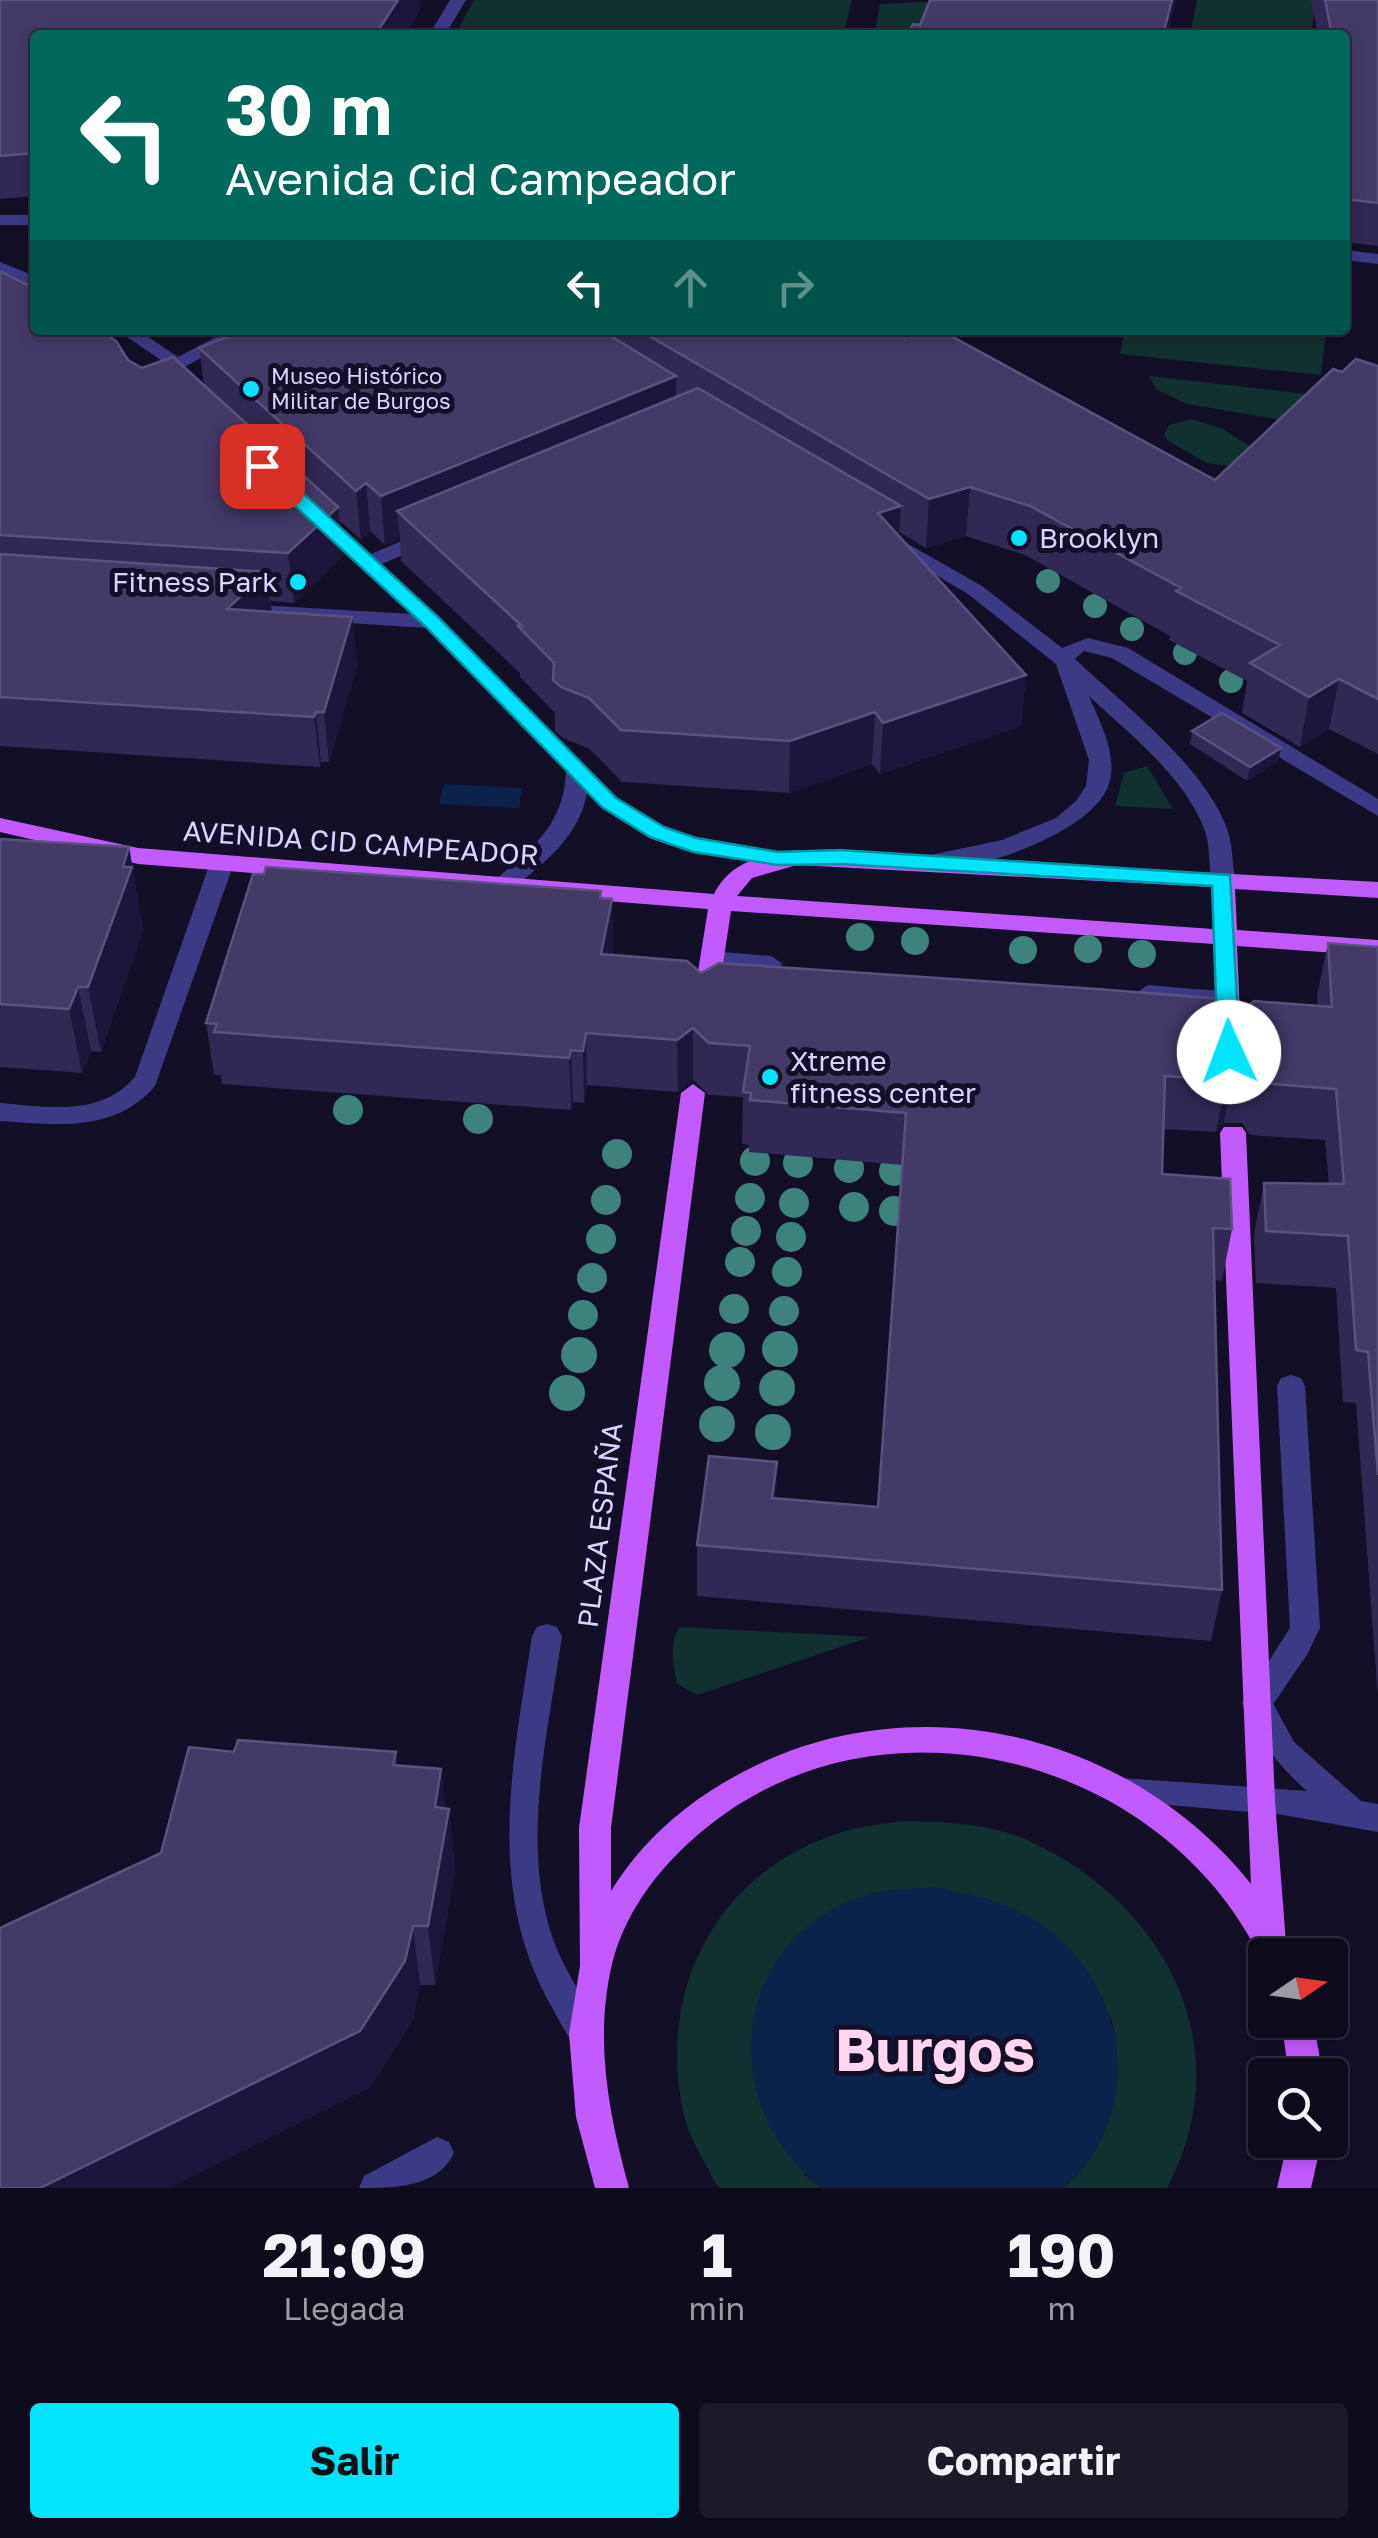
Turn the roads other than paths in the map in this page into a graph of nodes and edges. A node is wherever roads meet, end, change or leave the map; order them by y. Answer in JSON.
{"nodes":[{"id":1,"x":458,"y":0,"type":"edge"},
{"id":2,"x":440,"y":30,"type":"edge"},
{"id":3,"x":0,"y":220,"type":"edge"},
{"id":4,"x":30,"y":220,"type":"edge"},
{"id":5,"x":1350,"y":256,"type":"edge"},
{"id":6,"x":1378,"y":259,"type":"edge"},
{"id":7,"x":0,"y":267,"type":"edge"},
{"id":8,"x":30,"y":281,"type":"edge"},
{"id":9,"x":132,"y":335,"type":"edge"},
{"id":10,"x":235,"y":335,"type":"edge"},
{"id":11,"x":300,"y":500,"type":"edge"},
{"id":12,"x":447,"y":529,"type":"edge"},
{"id":13,"x":874,"y":530,"type":"edge"},
{"id":14,"x":368,"y":563,"type":"junction"},
{"id":15,"x":216,"y":608,"type":"edge"},
{"id":16,"x":432,"y":622,"type":"junction"},
{"id":17,"x":1064,"y":660,"type":"junction"},
{"id":18,"x":577,"y":767,"type":"junction"},
{"id":19,"x":1378,"y":809,"type":"edge"},
{"id":20,"x":0,"y":825,"type":"edge"},
{"id":21,"x":778,"y":858,"type":"junction"},
{"id":22,"x":929,"y":862,"type":"junction"},
{"id":23,"x":222,"y":863,"type":"junction"},
{"id":24,"x":1223,"y":880,"type":"junction"},
{"id":25,"x":504,"y":884,"type":"junction"},
{"id":26,"x":1378,"y":890,"type":"edge"},
{"id":27,"x":718,"y":902,"type":"junction"},
{"id":28,"x":1224,"y":937,"type":"junction"},
{"id":29,"x":1378,"y":948,"type":"edge"},
{"id":30,"x":716,"y":960,"type":"junction"},
{"id":31,"x":771,"y":964,"type":"edge"},
{"id":32,"x":1148,"y":993,"type":"edge"},
{"id":33,"x":1227,"y":999,"type":"junction"},
{"id":34,"x":703,"y":1014,"type":"edge"},
{"id":35,"x":1229,"y":1052,"type":"edge"},
{"id":36,"x":693,"y":1093,"type":"dead end"},
{"id":37,"x":0,"y":1112,"type":"edge"},
{"id":38,"x":1233,"y":1134,"type":"edge"},
{"id":39,"x":1291,"y":1386,"type":"dead end"},
{"id":40,"x":547,"y":1636,"type":"dead end"},
{"id":41,"x":1256,"y":1702,"type":"junction"},
{"id":42,"x":1122,"y":1791,"type":"junction"},
{"id":43,"x":1260,"y":1801,"type":"junction"},
{"id":44,"x":1364,"y":1814,"type":"edge"},
{"id":45,"x":1266,"y":1938,"type":"edge"},
{"id":46,"x":1272,"y":1938,"type":"edge"},
{"id":47,"x":596,"y":1966,"type":"junction"},
{"id":48,"x":584,"y":2034,"type":"junction"},
{"id":49,"x":437,"y":2153,"type":"dead end"},
{"id":50,"x":1301,"y":2158,"type":"edge"},
{"id":51,"x":376,"y":2188,"type":"edge"},
{"id":52,"x":612,"y":2188,"type":"edge"},
{"id":53,"x":1294,"y":2188,"type":"edge"}],
"edges":[{"from":1,"to":2,"type":"street"},
{"from":3,"to":4,"type":"street"},
{"from":5,"to":6,"type":"street"},
{"from":7,"to":8,"type":"street"},
{"from":9,"to":10,"type":"street"},
{"from":11,"to":14,"type":"street"},
{"from":12,"to":14,"type":"street"},
{"from":13,"to":17,"type":"street"},
{"from":14,"to":16,"type":"street"},
{"from":15,"to":16,"type":"street"},
{"from":16,"to":18,"type":"street"},
{"from":17,"to":19,"type":"street"},
{"from":17,"to":22,"type":"street"},
{"from":17,"to":24,"type":"street"},
{"from":18,"to":21,"type":"street"},
{"from":18,"to":25,"type":"street"},
{"from":20,"to":23,"type":"main road","name":"AVENIDA CID CAMPEADOR"},
{"from":21,"to":22,"type":"main road"},
{"from":21,"to":27,"type":"main road"},
{"from":22,"to":24,"type":"main road"},
{"from":23,"to":25,"type":"main road","name":"AVENIDA CID CAMPEADOR"},
{"from":23,"to":37,"type":"street"},
{"from":24,"to":26,"type":"main road"},
{"from":24,"to":28,"type":"main road"},
{"from":25,"to":27,"type":"main road","name":"AVENIDA CID CAMPEADOR"},
{"from":27,"to":28,"type":"main road","name":"AVENIDA CID CAMPEADOR"},
{"from":27,"to":30,"type":"main road"},
{"from":28,"to":29,"type":"main road","name":"AVENIDA CID CAMPEADOR"},
{"from":28,"to":33,"type":"main road"},
{"from":30,"to":31,"type":"street"},
{"from":30,"to":34,"type":"main road"},
{"from":32,"to":33,"type":"street"},
{"from":33,"to":35,"type":"main road"},
{"from":36,"to":47,"type":"main road","name":"PLAZA ESPAÑA"},
{"from":38,"to":41,"type":"main road","name":"PLAZA ESPAÑA"},
{"from":39,"to":41,"type":"street"},
{"from":40,"to":48,"type":"street"},
{"from":41,"to":43,"type":"main road","name":"PLAZA ESPAÑA"},
{"from":41,"to":44,"type":"street"},
{"from":42,"to":43,"type":"street"},
{"from":42,"to":45,"type":"main road","name":"PLAZA ESPAÑA"},
{"from":42,"to":47,"type":"main road","name":"PLAZA ESPAÑA"},
{"from":43,"to":44,"type":"street"},
{"from":43,"to":46,"type":"main road","name":"PLAZA ESPAÑA"},
{"from":47,"to":48,"type":"main road","name":"PLAZA ESPAÑA"},
{"from":48,"to":52,"type":"main road","name":"PLAZA ESPAÑA"},
{"from":49,"to":51,"type":"street"},
{"from":50,"to":53,"type":"main road"}]}
